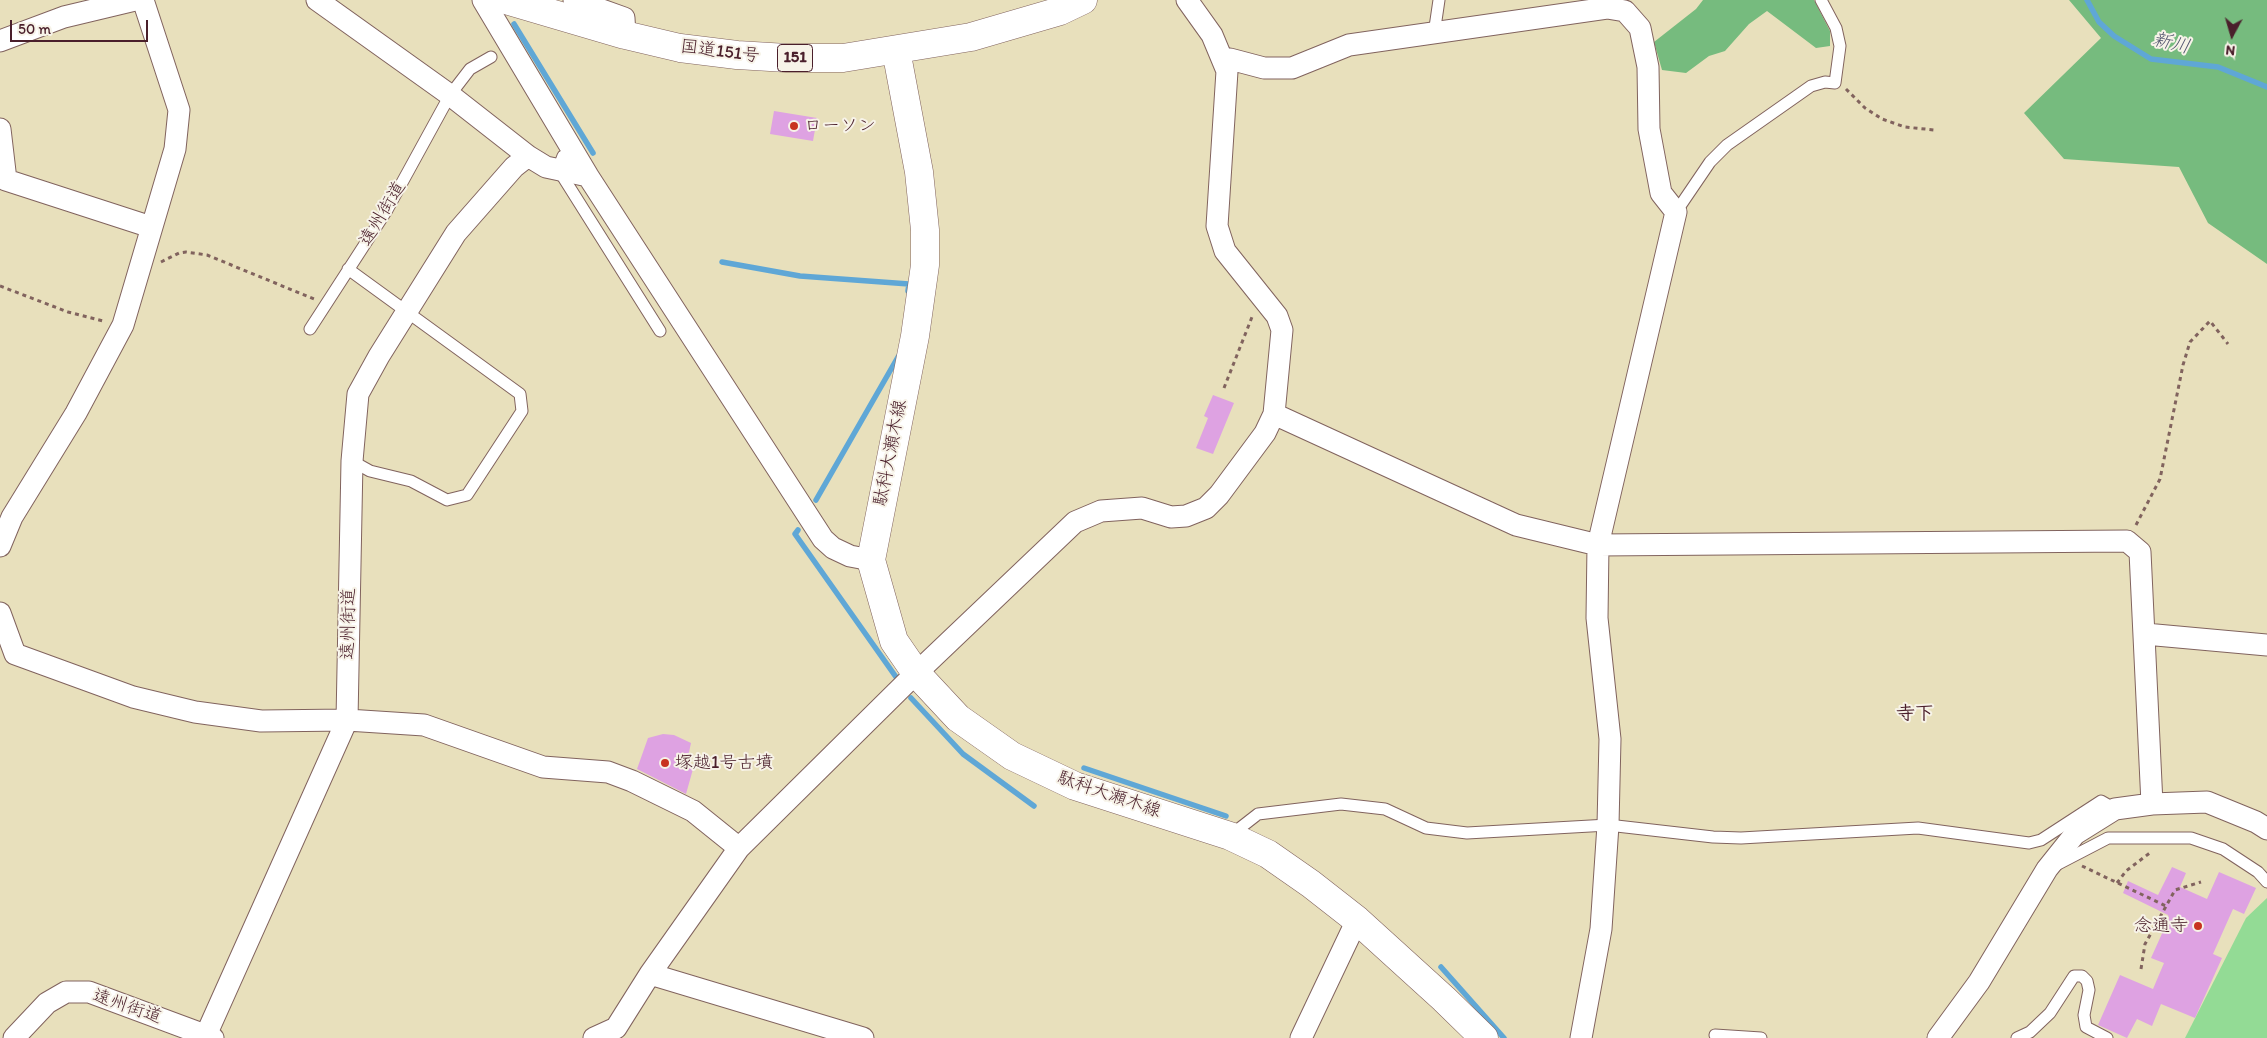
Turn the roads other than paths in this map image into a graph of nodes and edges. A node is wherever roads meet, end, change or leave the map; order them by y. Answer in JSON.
{"nodes":[{"id":1,"x":134,"y":0,"type":"edge"},
{"id":2,"x":143,"y":0,"type":"edge"},
{"id":3,"x":316,"y":0,"type":"edge"},
{"id":4,"x":483,"y":0,"type":"edge"},
{"id":5,"x":574,"y":0,"type":"edge"},
{"id":6,"x":1083,"y":0,"type":"edge"},
{"id":7,"x":1187,"y":0,"type":"edge"},
{"id":8,"x":1439,"y":0,"type":"edge"},
{"id":9,"x":1821,"y":0,"type":"edge"},
{"id":10,"x":501,"y":11,"type":"edge"},
{"id":11,"x":1434,"y":34,"type":"junction"},
{"id":12,"x":625,"y":35,"type":"junction"},
{"id":13,"x":0,"y":41,"type":"edge"},
{"id":14,"x":896,"y":50,"type":"junction"},
{"id":15,"x":491,"y":57,"type":"dead end"},
{"id":16,"x":1224,"y":61,"type":"junction"},
{"id":17,"x":450,"y":95,"type":"junction"},
{"id":18,"x":0,"y":129,"type":"edge"},
{"id":19,"x":528,"y":156,"type":"junction"},
{"id":20,"x":561,"y":163,"type":"junction"},
{"id":21,"x":588,"y":176,"type":"junction"},
{"id":22,"x":1676,"y":212,"type":"junction"},
{"id":23,"x":151,"y":227,"type":"junction"},
{"id":24,"x":348,"y":269,"type":"junction"},
{"id":25,"x":407,"y":310,"type":"junction"},
{"id":26,"x":310,"y":329,"type":"dead end"},
{"id":27,"x":660,"y":331,"type":"dead end"},
{"id":28,"x":1274,"y":414,"type":"junction"},
{"id":29,"x":352,"y":461,"type":"junction"},
{"id":30,"x":0,"y":546,"type":"edge"},
{"id":31,"x":1598,"y":546,"type":"junction"},
{"id":32,"x":871,"y":560,"type":"junction"},
{"id":33,"x":0,"y":613,"type":"edge"},
{"id":34,"x":2145,"y":634,"type":"junction"},
{"id":35,"x":2267,"y":645,"type":"edge"},
{"id":36,"x":916,"y":673,"type":"junction"},
{"id":37,"x":347,"y":720,"type":"junction"},
{"id":38,"x":2152,"y":804,"type":"junction"},
{"id":39,"x":2115,"y":810,"type":"junction"},
{"id":40,"x":1608,"y":825,"type":"junction"},
{"id":41,"x":2267,"y":829,"type":"edge"},
{"id":42,"x":1230,"y":836,"type":"junction"},
{"id":43,"x":739,"y":848,"type":"junction"},
{"id":44,"x":2047,"y":869,"type":"junction"},
{"id":45,"x":2267,"y":882,"type":"edge"},
{"id":46,"x":1357,"y":920,"type":"junction"},
{"id":47,"x":650,"y":974,"type":"junction"},
{"id":48,"x":1715,"y":1034,"type":"dead end"},
{"id":49,"x":209,"y":1037,"type":"edge"},
{"id":50,"x":14,"y":1038,"type":"edge"},
{"id":51,"x":594,"y":1038,"type":"edge"},
{"id":52,"x":863,"y":1038,"type":"edge"},
{"id":53,"x":1301,"y":1038,"type":"edge"},
{"id":54,"x":1484,"y":1038,"type":"edge"},
{"id":55,"x":1582,"y":1038,"type":"edge"},
{"id":56,"x":1761,"y":1038,"type":"edge"},
{"id":57,"x":1938,"y":1038,"type":"edge"},
{"id":58,"x":2017,"y":1038,"type":"edge"},
{"id":59,"x":2107,"y":1038,"type":"edge"}],
"edges":[{"from":1,"to":13,"type":"street"},
{"from":2,"to":23,"type":"street"},
{"from":3,"to":17,"type":"street"},
{"from":4,"to":10,"type":"street"},
{"from":5,"to":12,"type":"street"},
{"from":6,"to":14,"type":"main road","name":"国道151号","number":"151"},
{"from":7,"to":16,"type":"street"},
{"from":8,"to":11,"type":"lane"},
{"from":9,"to":22,"type":"lane"},
{"from":10,"to":12,"type":"main road","name":"国道151号","number":"151"},
{"from":10,"to":21,"type":"street"},
{"from":11,"to":16,"type":"street"},
{"from":11,"to":22,"type":"street"},
{"from":12,"to":14,"type":"main road","name":"国道151号","number":"151"},
{"from":14,"to":32,"type":"main road","name":"駄科大瀬木線"},
{"from":15,"to":17,"type":"lane","name":"遠州街道"},
{"from":16,"to":28,"type":"street"},
{"from":17,"to":19,"type":"street"},
{"from":17,"to":24,"type":"lane","name":"遠州街道"},
{"from":18,"to":23,"type":"street"},
{"from":19,"to":20,"type":"street"},
{"from":19,"to":25,"type":"street","name":"遠州街道"},
{"from":20,"to":21,"type":"street"},
{"from":20,"to":27,"type":"lane"},
{"from":21,"to":32,"type":"street"},
{"from":22,"to":31,"type":"street"},
{"from":23,"to":30,"type":"street"},
{"from":24,"to":25,"type":"lane"},
{"from":24,"to":26,"type":"lane","name":"遠州街道"},
{"from":25,"to":29,"type":"street","name":"遠州街道"},
{"from":25,"to":29,"type":"lane"},
{"from":28,"to":31,"type":"street"},
{"from":28,"to":36,"type":"street"},
{"from":29,"to":37,"type":"street","name":"遠州街道"},
{"from":31,"to":34,"type":"street"},
{"from":31,"to":40,"type":"street"},
{"from":32,"to":36,"type":"main road","name":"駄科大瀬木線"},
{"from":33,"to":37,"type":"street"},
{"from":34,"to":35,"type":"street"},
{"from":34,"to":38,"type":"street"},
{"from":36,"to":42,"type":"main road","name":"駄科大瀬木線"},
{"from":36,"to":43,"type":"street"},
{"from":37,"to":43,"type":"street"},
{"from":37,"to":49,"type":"street","name":"遠州街道"},
{"from":38,"to":39,"type":"street"},
{"from":38,"to":41,"type":"street"},
{"from":39,"to":40,"type":"lane"},
{"from":39,"to":44,"type":"street"},
{"from":40,"to":42,"type":"lane"},
{"from":40,"to":55,"type":"street"},
{"from":42,"to":46,"type":"main road","name":"駄科大瀬木線"},
{"from":43,"to":47,"type":"street"},
{"from":44,"to":45,"type":"lane"},
{"from":44,"to":57,"type":"street"},
{"from":46,"to":53,"type":"street"},
{"from":46,"to":54,"type":"main road","name":"駄科大瀬木線"},
{"from":47,"to":51,"type":"street"},
{"from":47,"to":52,"type":"street"},
{"from":48,"to":56,"type":"lane"},
{"from":49,"to":50,"type":"street","name":"遠州街道"},
{"from":58,"to":59,"type":"lane"}]}
